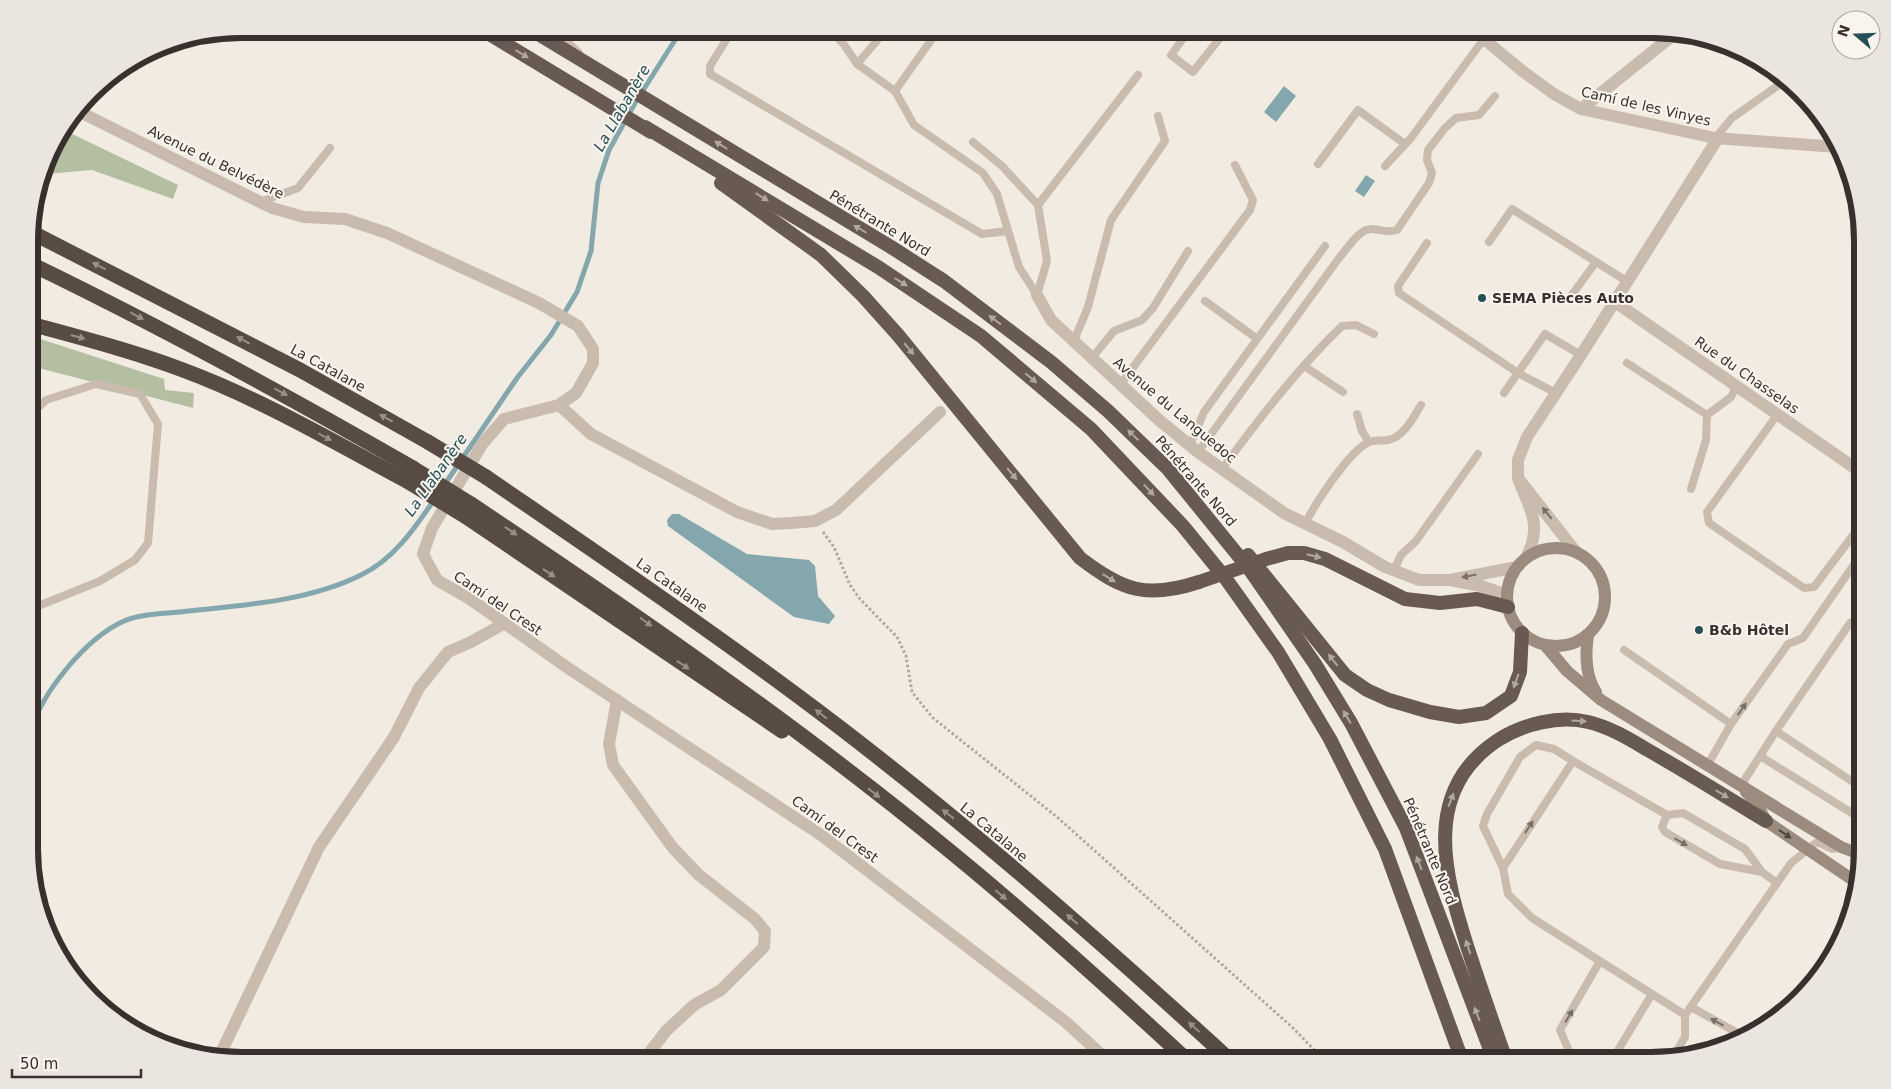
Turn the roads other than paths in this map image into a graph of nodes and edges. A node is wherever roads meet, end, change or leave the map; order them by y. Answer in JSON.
{"nodes":[{"id":1,"x":495,"y":38,"type":"edge"},
{"id":2,"x":545,"y":38,"type":"edge"},
{"id":3,"x":563,"y":38,"type":"edge"},
{"id":4,"x":727,"y":38,"type":"edge"},
{"id":5,"x":838,"y":38,"type":"edge"},
{"id":6,"x":879,"y":38,"type":"edge"},
{"id":7,"x":932,"y":38,"type":"edge"},
{"id":8,"x":1184,"y":38,"type":"edge"},
{"id":9,"x":1220,"y":38,"type":"edge"},
{"id":10,"x":1669,"y":38,"type":"edge"},
{"id":11,"x":1483,"y":40,"type":"joint"},
{"id":12,"x":857,"y":64,"type":"junction"},
{"id":13,"x":597,"y":69,"type":"junction"},
{"id":14,"x":1138,"y":75,"type":"dead end"},
{"id":15,"x":1780,"y":85,"type":"edge"},
{"id":16,"x":895,"y":91,"type":"junction"},
{"id":17,"x":1495,"y":96,"type":"dead end"},
{"id":18,"x":1581,"y":109,"type":"junction"},
{"id":19,"x":82,"y":113,"type":"edge"},
{"id":20,"x":1158,"y":116,"type":"dead end"},
{"id":21,"x":645,"y":127,"type":"junction"},
{"id":22,"x":1716,"y":138,"type":"junction"},
{"id":23,"x":973,"y":142,"type":"dead end"},
{"id":24,"x":1405,"y":144,"type":"junction"},
{"id":25,"x":1830,"y":146,"type":"edge"},
{"id":26,"x":330,"y":148,"type":"dead end"},
{"id":27,"x":1318,"y":164,"type":"dead end"},
{"id":28,"x":1235,"y":165,"type":"dead end"},
{"id":29,"x":1384,"y":166,"type":"dead end"},
{"id":30,"x":260,"y":202,"type":"junction"},
{"id":31,"x":1038,"y":205,"type":"junction"},
{"id":32,"x":1008,"y":231,"type":"junction"},
{"id":33,"x":38,"y":236,"type":"edge"},
{"id":34,"x":1489,"y":242,"type":"dead end"},
{"id":35,"x":1427,"y":243,"type":"dead end"},
{"id":36,"x":1325,"y":246,"type":"dead end"},
{"id":37,"x":1188,"y":251,"type":"dead end"},
{"id":38,"x":1596,"y":262,"type":"junction"},
{"id":39,"x":38,"y":268,"type":"edge"},
{"id":40,"x":1628,"y":282,"type":"junction"},
{"id":41,"x":1037,"y":295,"type":"junction"},
{"id":42,"x":1571,"y":296,"type":"dead end"},
{"id":43,"x":1205,"y":301,"type":"dead end"},
{"id":44,"x":1615,"y":302,"type":"junction"},
{"id":45,"x":38,"y":326,"type":"edge"},
{"id":46,"x":1374,"y":334,"type":"dead end"},
{"id":47,"x":1256,"y":338,"type":"junction"},
{"id":48,"x":1073,"y":343,"type":"junction"},
{"id":49,"x":1581,"y":355,"type":"junction"},
{"id":50,"x":1091,"y":359,"type":"junction"},
{"id":51,"x":1627,"y":363,"type":"dead end"},
{"id":52,"x":1304,"y":366,"type":"junction"},
{"id":53,"x":1518,"y":373,"type":"junction"},
{"id":54,"x":1120,"y":385,"type":"junction"},
{"id":55,"x":1736,"y":387,"type":"junction"},
{"id":56,"x":1343,"y":392,"type":"dead end"},
{"id":57,"x":1504,"y":393,"type":"dead end"},
{"id":58,"x":1556,"y":393,"type":"junction"},
{"id":59,"x":1421,"y":405,"type":"dead end"},
{"id":60,"x":559,"y":406,"type":"junction"},
{"id":61,"x":38,"y":407,"type":"edge"},
{"id":62,"x":940,"y":412,"type":"dead end"},
{"id":63,"x":1357,"y":414,"type":"dead end"},
{"id":64,"x":1777,"y":414,"type":"junction"},
{"id":65,"x":1707,"y":416,"type":"junction"},
{"id":66,"x":1369,"y":442,"type":"junction"},
{"id":67,"x":1194,"y":448,"type":"junction"},
{"id":68,"x":1478,"y":454,"type":"dead end"},
{"id":69,"x":1854,"y":467,"type":"edge"},
{"id":70,"x":1168,"y":469,"type":"junction"},
{"id":71,"x":1222,"y":469,"type":"junction"},
{"id":72,"x":410,"y":474,"type":"junction"},
{"id":73,"x":1518,"y":478,"type":"junction"},
{"id":74,"x":1691,"y":489,"type":"dead end"},
{"id":75,"x":1305,"y":524,"type":"junction"},
{"id":76,"x":1854,"y":534,"type":"edge"},
{"id":77,"x":1576,"y":552,"type":"junction"},
{"id":78,"x":1521,"y":563,"type":"junction"},
{"id":79,"x":1854,"y":565,"type":"edge"},
{"id":80,"x":1394,"y":570,"type":"junction"},
{"id":81,"x":1450,"y":580,"type":"junction"},
{"id":82,"x":1507,"y":601,"type":"junction"},
{"id":83,"x":38,"y":606,"type":"edge"},
{"id":84,"x":504,"y":624,"type":"junction"},
{"id":85,"x":1854,"y":626,"type":"edge"},
{"id":86,"x":1522,"y":633,"type":"junction"},
{"id":87,"x":1588,"y":635,"type":"junction"},
{"id":88,"x":1546,"y":645,"type":"junction"},
{"id":89,"x":1624,"y":650,"type":"dead end"},
{"id":90,"x":617,"y":700,"type":"junction"},
{"id":91,"x":1601,"y":700,"type":"junction"},
{"id":92,"x":1731,"y":724,"type":"junction"},
{"id":93,"x":1776,"y":731,"type":"junction"},
{"id":94,"x":1760,"y":756,"type":"junction"},
{"id":95,"x":1573,"y":761,"type":"junction"},
{"id":96,"x":1708,"y":766,"type":"junction"},
{"id":97,"x":1854,"y":783,"type":"edge"},
{"id":98,"x":1740,"y":787,"type":"junction"},
{"id":99,"x":1854,"y":814,"type":"edge"},
{"id":100,"x":1667,"y":815,"type":"junction"},
{"id":101,"x":1766,"y":821,"type":"junction"},
{"id":102,"x":1841,"y":847,"type":"junction"},
{"id":103,"x":1807,"y":848,"type":"junction"},
{"id":104,"x":1854,"y":851,"type":"edge"},
{"id":105,"x":1503,"y":868,"type":"junction"},
{"id":106,"x":1762,"y":872,"type":"junction"},
{"id":107,"x":1851,"y":879,"type":"edge"},
{"id":108,"x":1777,"y":882,"type":"junction"},
{"id":109,"x":1600,"y":961,"type":"junction"},
{"id":110,"x":1652,"y":994,"type":"junction"},
{"id":111,"x":1691,"y":1007,"type":"junction"},
{"id":112,"x":1685,"y":1015,"type":"junction"},
{"id":113,"x":1737,"y":1032,"type":"edge"},
{"id":114,"x":1677,"y":1050,"type":"edge"},
{"id":115,"x":222,"y":1051,"type":"edge"},
{"id":116,"x":650,"y":1052,"type":"edge"},
{"id":117,"x":1098,"y":1052,"type":"edge"},
{"id":118,"x":1178,"y":1052,"type":"edge"},
{"id":119,"x":1221,"y":1052,"type":"edge"},
{"id":120,"x":1459,"y":1052,"type":"edge"},
{"id":121,"x":1491,"y":1052,"type":"edge"},
{"id":122,"x":1503,"y":1052,"type":"edge"},
{"id":123,"x":1570,"y":1052,"type":"edge"},
{"id":124,"x":1617,"y":1052,"type":"edge"}],
"edges":[{"from":1,"to":21,"type":"highway","one_way":true},
{"from":2,"to":13,"type":"highway","name":"Pénétrante Nord"},
{"from":3,"to":13,"type":"lane"},
{"from":4,"to":32,"type":"lane"},
{"from":5,"to":12,"type":"lane"},
{"from":6,"to":12,"type":"lane"},
{"from":7,"to":16,"type":"lane"},
{"from":8,"to":9,"type":"lane"},
{"from":10,"to":18,"type":"street"},
{"from":11,"to":18,"type":"street","name":"Camí de les Vinyes"},
{"from":11,"to":24,"type":"lane"},
{"from":12,"to":16,"type":"lane"},
{"from":70,"to":13,"type":"highway","name":"Pénétrante Nord","one_way":true},
{"from":14,"to":31,"type":"lane"},
{"from":15,"to":22,"type":"lane"},
{"from":16,"to":32,"type":"lane"},
{"from":17,"to":67,"type":"lane"},
{"from":18,"to":22,"type":"street","name":"Camí de les Vinyes"},
{"from":19,"to":30,"type":"street","name":"Avenue du Belvédère"},
{"from":20,"to":48,"type":"lane"},
{"from":21,"to":82,"type":"highway","one_way":true,"bridge":true},
{"from":21,"to":120,"type":"highway","one_way":true},
{"from":22,"to":25,"type":"street","name":"Camí de les Vinyes"},
{"from":22,"to":40,"type":"street"},
{"from":23,"to":31,"type":"lane"},
{"from":24,"to":27,"type":"lane"},
{"from":24,"to":29,"type":"lane"},
{"from":26,"to":30,"type":"lane"},
{"from":28,"to":54,"type":"lane"},
{"from":30,"to":60,"type":"street","name":"Avenue du Belvédère"},
{"from":31,"to":41,"type":"lane"},
{"from":32,"to":41,"type":"lane"},
{"from":119,"to":33,"type":"highway","name":"La Catalane","one_way":true,"bridge":true},
{"from":34,"to":38,"type":"lane"},
{"from":35,"to":53,"type":"lane"},
{"from":36,"to":47,"type":"lane"},
{"from":37,"to":50,"type":"lane"},
{"from":38,"to":40,"type":"lane"},
{"from":38,"to":42,"type":"lane"},
{"from":39,"to":72,"type":"highway","one_way":true},
{"from":40,"to":44,"type":"street"},
{"from":41,"to":48,"type":"street","name":"Avenue du Languedoc"},
{"from":43,"to":47,"type":"lane"},
{"from":44,"to":49,"type":"street"},
{"from":44,"to":55,"type":"street","name":"Rue du Chasselas"},
{"from":45,"to":72,"type":"highway","one_way":true},
{"from":46,"to":52,"type":"lane"},
{"from":47,"to":67,"type":"lane"},
{"from":48,"to":50,"type":"street","name":"Avenue du Languedoc"},
{"from":49,"to":53,"type":"lane"},
{"from":49,"to":58,"type":"street"},
{"from":50,"to":54,"type":"street","name":"Avenue du Languedoc"},
{"from":51,"to":65,"type":"lane"},
{"from":52,"to":56,"type":"lane"},
{"from":52,"to":71,"type":"lane"},
{"from":53,"to":57,"type":"lane"},
{"from":53,"to":58,"type":"lane"},
{"from":54,"to":67,"type":"street","name":"Avenue du Languedoc"},
{"from":55,"to":64,"type":"street","name":"Rue du Chasselas"},
{"from":55,"to":65,"type":"lane"},
{"from":58,"to":73,"type":"street"},
{"from":59,"to":66,"type":"lane"},
{"from":60,"to":62,"type":"street"},
{"from":60,"to":84,"type":"street","name":"Camí del Crest"},
{"from":61,"to":83,"type":"lane"},
{"from":63,"to":66,"type":"lane"},
{"from":64,"to":69,"type":"street","name":"Rue du Chasselas"},
{"from":64,"to":76,"type":"lane"},
{"from":65,"to":74,"type":"lane"},
{"from":66,"to":75,"type":"lane"},
{"from":67,"to":71,"type":"street","name":"Avenue du Languedoc"},
{"from":68,"to":80,"type":"lane"},
{"from":86,"to":70,"type":"highway","one_way":true},
{"from":121,"to":70,"type":"highway","name":"Pénétrante Nord","one_way":true},
{"from":71,"to":75,"type":"street","name":"Avenue du Languedoc"},
{"from":72,"to":118,"type":"highway","one_way":true,"bridge":true},
{"from":77,"to":73,"type":"street","one_way":true},
{"from":73,"to":78,"type":"street"},
{"from":75,"to":80,"type":"street","name":"Avenue du Languedoc"},
{"from":77,"to":78,"type":"main road"},
{"from":77,"to":87,"type":"main road"},
{"from":78,"to":81,"type":"street","name":"Avenue du Languedoc","one_way":true},
{"from":78,"to":82,"type":"main road"},
{"from":92,"to":79,"type":"lane","one_way":true},
{"from":80,"to":81,"type":"street","name":"Avenue du Languedoc"},
{"from":81,"to":82,"type":"street","name":"Avenue du Languedoc"},
{"from":82,"to":86,"type":"main road"},
{"from":84,"to":90,"type":"street","name":"Camí del Crest"},
{"from":84,"to":115,"type":"street"},
{"from":85,"to":93,"type":"lane"},
{"from":86,"to":88,"type":"main road"},
{"from":87,"to":88,"type":"main road"},
{"from":87,"to":91,"type":"main road"},
{"from":88,"to":91,"type":"main road"},
{"from":89,"to":92,"type":"lane"},
{"from":90,"to":116,"type":"street"},
{"from":90,"to":117,"type":"street","name":"Camí del Crest"},
{"from":91,"to":96,"type":"main road"},
{"from":92,"to":96,"type":"lane"},
{"from":93,"to":94,"type":"lane"},
{"from":93,"to":97,"type":"lane"},
{"from":94,"to":98,"type":"lane"},
{"from":94,"to":99,"type":"lane"},
{"from":95,"to":100,"type":"lane"},
{"from":105,"to":95,"type":"lane","one_way":true},
{"from":95,"to":105,"type":"lane"},
{"from":96,"to":98,"type":"main road"},
{"from":98,"to":101,"type":"main road"},
{"from":98,"to":102,"type":"main road"},
{"from":100,"to":106,"type":"lane"},
{"from":100,"to":106,"type":"lane","one_way":true},
{"from":101,"to":103,"type":"main road","one_way":true},
{"from":122,"to":101,"type":"highway","one_way":true},
{"from":102,"to":103,"type":"lane"},
{"from":102,"to":104,"type":"main road"},
{"from":103,"to":107,"type":"main road"},
{"from":103,"to":108,"type":"lane"},
{"from":105,"to":109,"type":"lane"},
{"from":106,"to":108,"type":"lane"},
{"from":108,"to":111,"type":"lane"},
{"from":109,"to":110,"type":"lane"},
{"from":123,"to":109,"type":"lane","one_way":true},
{"from":110,"to":112,"type":"lane"},
{"from":110,"to":124,"type":"lane"},
{"from":111,"to":112,"type":"lane"},
{"from":113,"to":111,"type":"lane","one_way":true},
{"from":112,"to":114,"type":"lane"}]}
